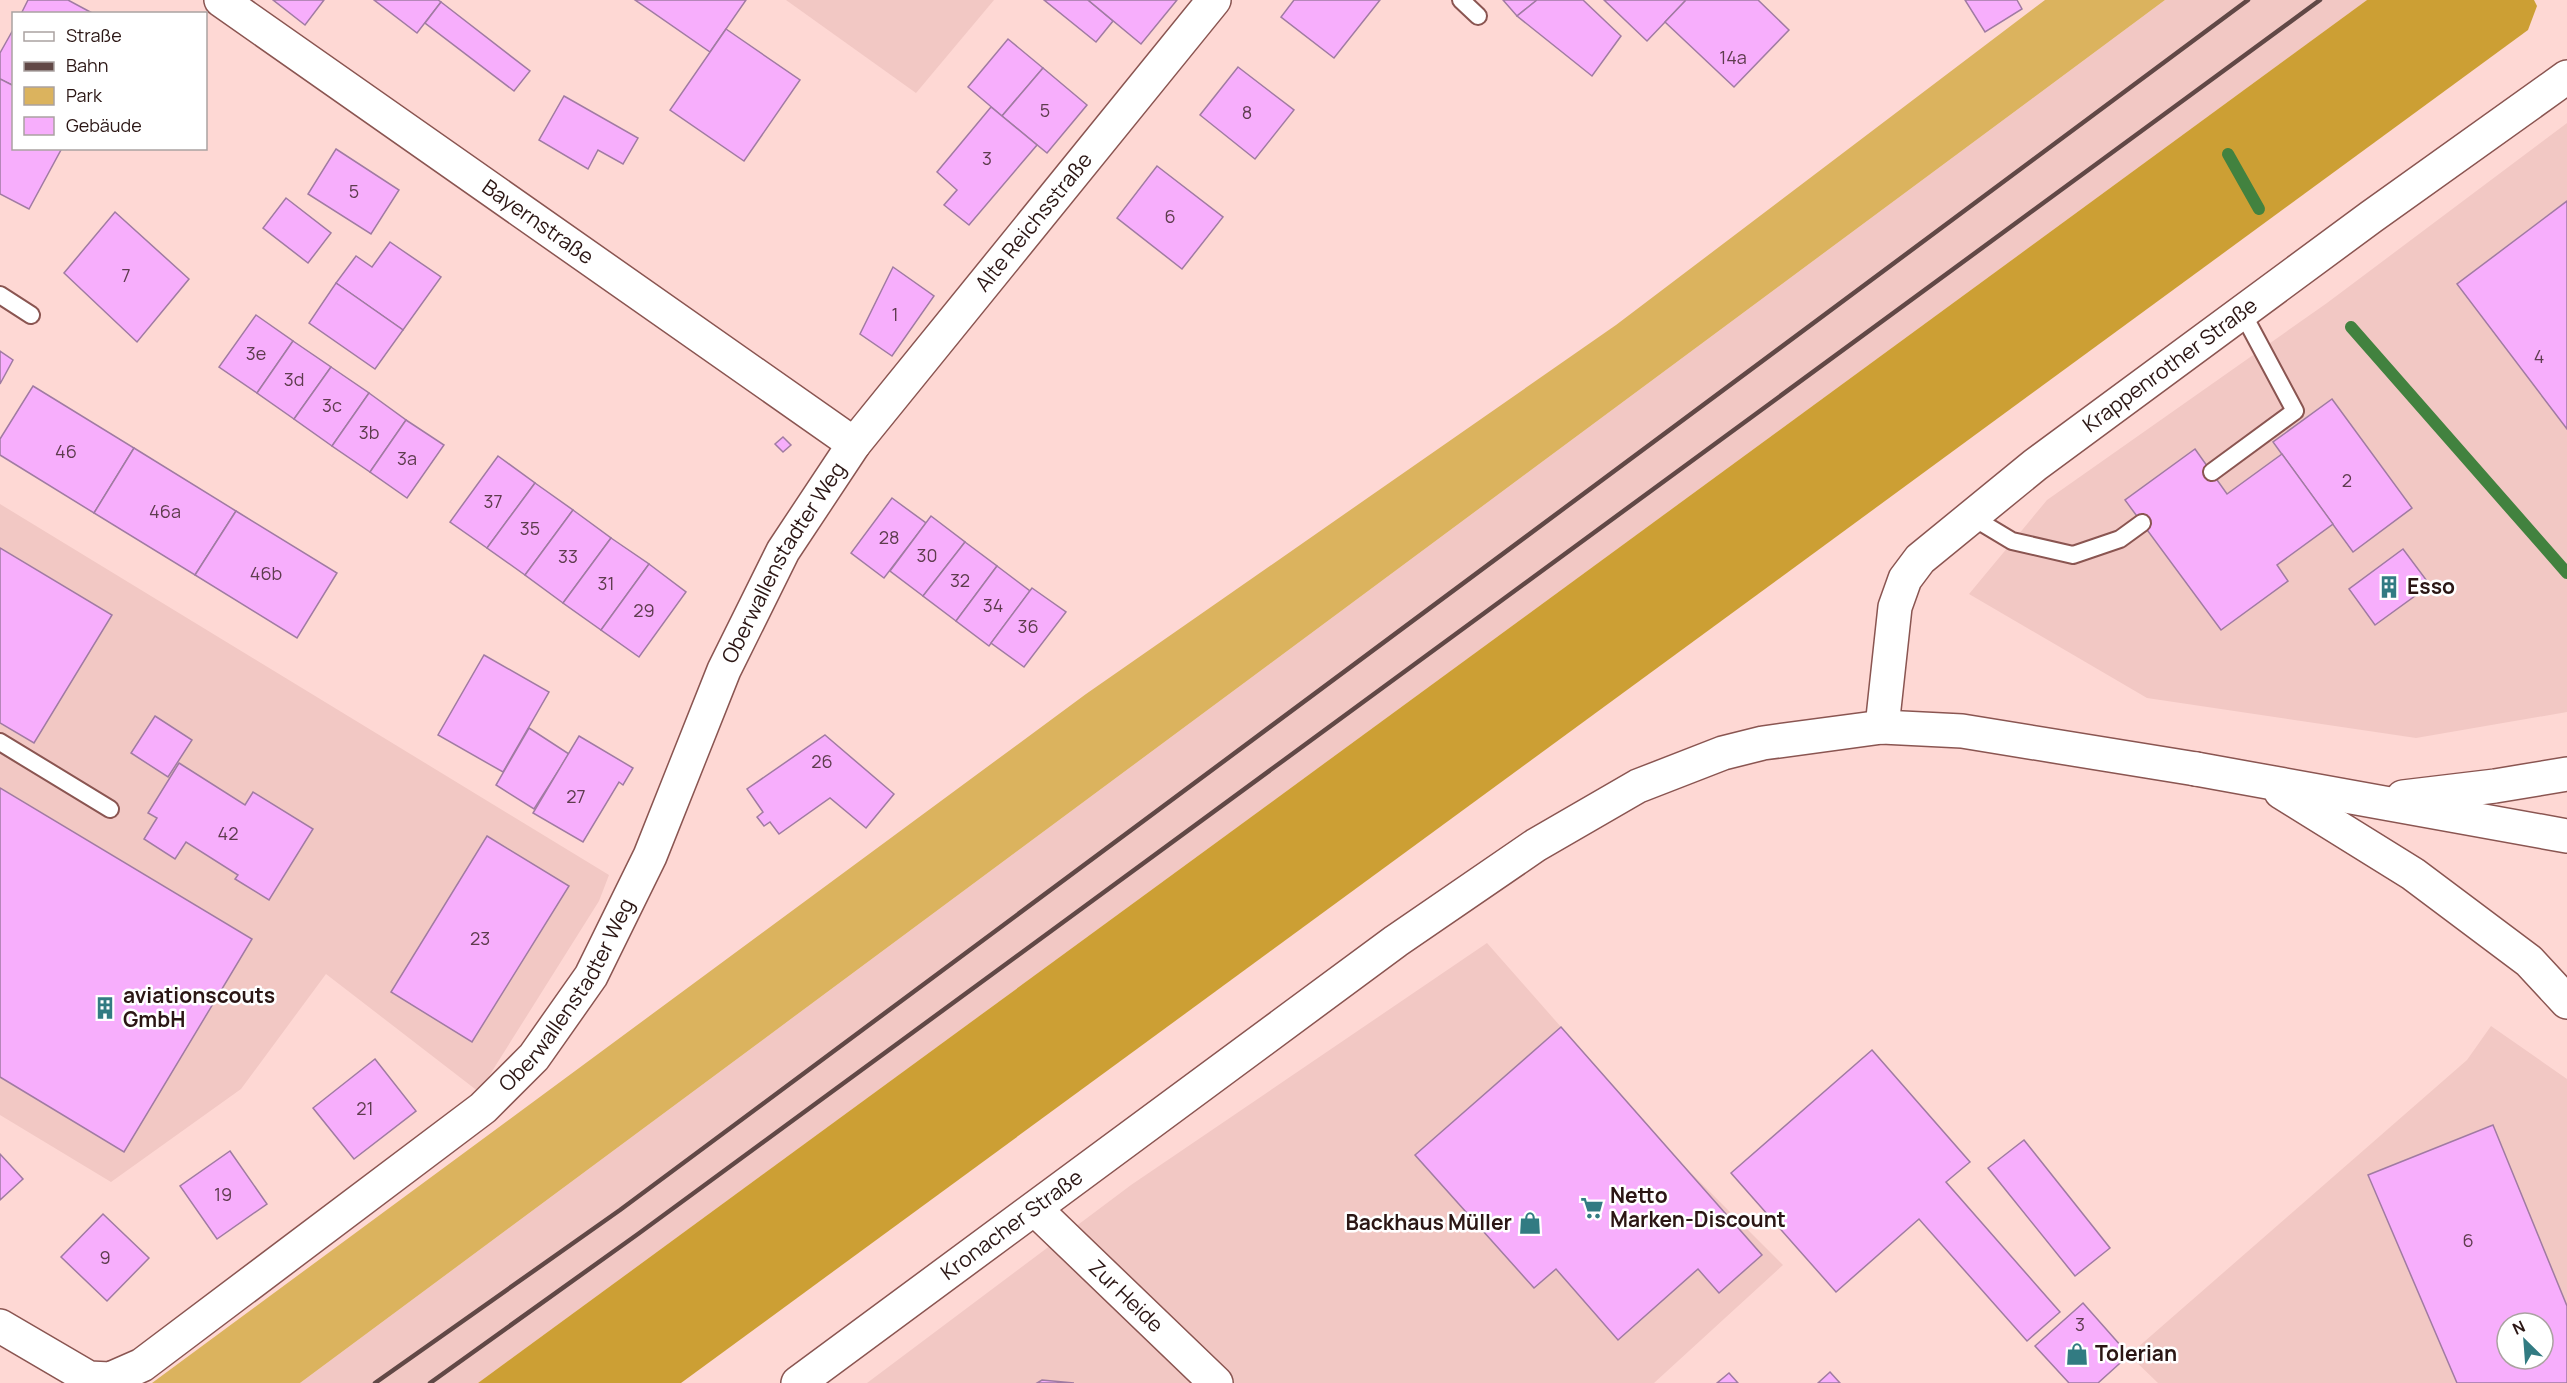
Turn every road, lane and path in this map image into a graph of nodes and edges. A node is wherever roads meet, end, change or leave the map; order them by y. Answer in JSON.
{"nodes":[{"id":1,"x":221,"y":0,"type":"edge"},
{"id":2,"x":1214,"y":0,"type":"edge"},
{"id":3,"x":1461,"y":0,"type":"edge"},
{"id":4,"x":1478,"y":16,"type":"dead end"},
{"id":5,"x":2567,"y":77,"type":"edge"},
{"id":6,"x":0,"y":295,"type":"edge"},
{"id":7,"x":2242,"y":312,"type":"junction"},
{"id":8,"x":31,"y":315,"type":"dead end"},
{"id":9,"x":854,"y":444,"type":"junction"},
{"id":10,"x":2212,"y":472,"type":"dead end"},
{"id":11,"x":1972,"y":517,"type":"junction"},
{"id":12,"x":2142,"y":523,"type":"dead end"},
{"id":13,"x":1882,"y":727,"type":"junction"},
{"id":14,"x":0,"y":742,"type":"edge"},
{"id":15,"x":2567,"y":774,"type":"edge"},
{"id":16,"x":2264,"y":782,"type":"junction"},
{"id":17,"x":2368,"y":801,"type":"junction"},
{"id":18,"x":110,"y":809,"type":"dead end"},
{"id":19,"x":2567,"y":836,"type":"edge"},
{"id":20,"x":2567,"y":1002,"type":"edge"},
{"id":21,"x":1035,"y":1209,"type":"junction"},
{"id":22,"x":0,"y":1326,"type":"edge"},
{"id":23,"x":798,"y":1383,"type":"edge"},
{"id":24,"x":1216,"y":1383,"type":"edge"}],
"edges":[{"from":1,"to":9,"type":"main road","name":"Bayernstraße"},
{"from":2,"to":9,"type":"main road","name":"Alte Reichsstraße"},
{"from":3,"to":4,"type":"lane"},
{"from":5,"to":7,"type":"main road","name":"Krappenrother Straße"},
{"from":6,"to":8,"type":"lane"},
{"from":7,"to":10,"type":"lane"},
{"from":7,"to":11,"type":"main road","name":"Krappenrother Straße"},
{"from":9,"to":22,"type":"main road","name":"Oberwallenstadter Weg"},
{"from":11,"to":12,"type":"lane"},
{"from":11,"to":13,"type":"main road","name":"Krappenrother Straße"},
{"from":13,"to":16,"type":"main road","name":"Kronacher Straße"},
{"from":13,"to":21,"type":"main road","name":"Kronacher Straße"},
{"from":14,"to":18,"type":"lane"},
{"from":15,"to":17,"type":"main road"},
{"from":16,"to":17,"type":"main road","name":"Kronacher Straße"},
{"from":16,"to":20,"type":"main road"},
{"from":17,"to":19,"type":"main road","name":"Kronacher Straße"},
{"from":21,"to":23,"type":"main road","name":"Kronacher Straße"},
{"from":21,"to":24,"type":"main road","name":"Zur Heide"}]}
